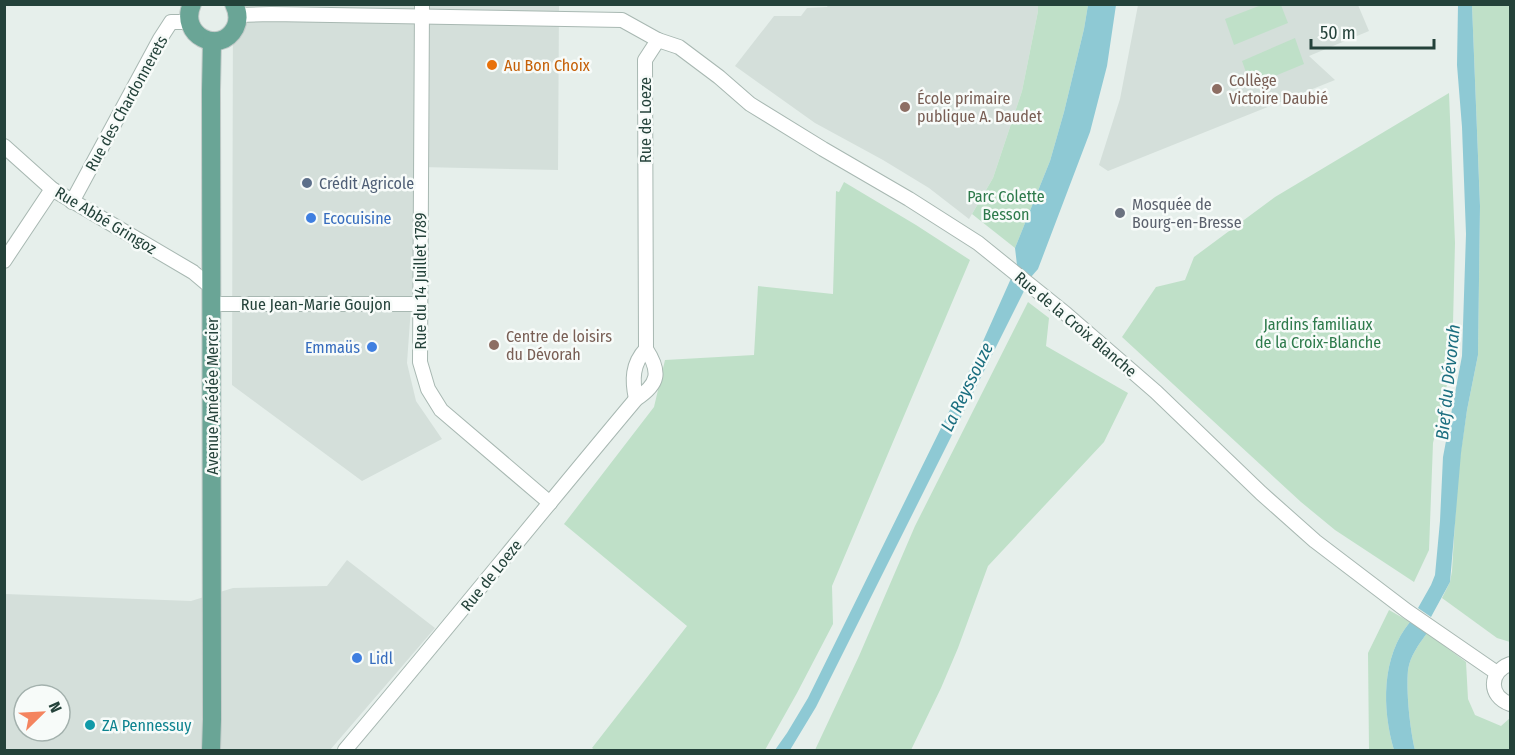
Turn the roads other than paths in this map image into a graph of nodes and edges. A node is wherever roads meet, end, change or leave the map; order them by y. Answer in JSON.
{"nodes":[{"id":1,"x":236,"y":10,"type":"edge"},
{"id":2,"x":422,"y":11,"type":"edge"},
{"id":3,"x":191,"y":14,"type":"edge"},
{"id":4,"x":658,"y":40,"type":"junction"},
{"id":5,"x":212,"y":41,"type":"junction"},
{"id":6,"x":4,"y":146,"type":"edge"},
{"id":7,"x":52,"y":189,"type":"junction"},
{"id":8,"x":72,"y":202,"type":"junction"},
{"id":9,"x":4,"y":261,"type":"edge"},
{"id":10,"x":212,"y":296,"type":"junction"},
{"id":11,"x":420,"y":304,"type":"junction"},
{"id":12,"x":646,"y":349,"type":"junction"},
{"id":13,"x":636,"y":399,"type":"junction"},
{"id":14,"x":550,"y":503,"type":"junction"},
{"id":15,"x":1510,"y":664,"type":"edge"},
{"id":16,"x":1497,"y":673,"type":"junction"},
{"id":17,"x":1510,"y":704,"type":"edge"},
{"id":18,"x":212,"y":750,"type":"edge"},
{"id":19,"x":345,"y":750,"type":"edge"}],
"edges":[{"from":1,"to":2,"type":"street"},
{"from":1,"to":5,"type":"main road"},
{"from":2,"to":4,"type":"street","name":"Rue de la Croix Blanche"},
{"from":2,"to":11,"type":"street","name":"Rue du 14 Juillet 1789"},
{"from":3,"to":5,"type":"main road"},
{"from":3,"to":8,"type":"street","name":"Rue des Chardonnerets"},
{"from":4,"to":12,"type":"street","name":"Rue de Loeze"},
{"from":4,"to":16,"type":"street","name":"Rue de la Croix Blanche"},
{"from":5,"to":10,"type":"main road","name":"Avenue Amédée Mercier"},
{"from":6,"to":7,"type":"street","name":"Rue Abbé Gringoz"},
{"from":7,"to":8,"type":"street","name":"Rue Abbé Gringoz"},
{"from":7,"to":9,"type":"street"},
{"from":8,"to":10,"type":"street","name":"Rue Abbé Gringoz"},
{"from":10,"to":11,"type":"street","name":"Rue Jean-Marie Goujon"},
{"from":10,"to":18,"type":"main road","name":"Avenue Amédée Mercier"},
{"from":11,"to":14,"type":"street","name":"Rue du 14 Juillet 1789"},
{"from":12,"to":13,"type":"street","name":"Rue de Loeze"},
{"from":12,"to":13,"type":"street","name":"Rue de Loeze"},
{"from":13,"to":14,"type":"street","name":"Rue de Loeze"},
{"from":14,"to":19,"type":"street","name":"Rue de Loeze"},
{"from":15,"to":16,"type":"street"},
{"from":16,"to":17,"type":"street"}]}
